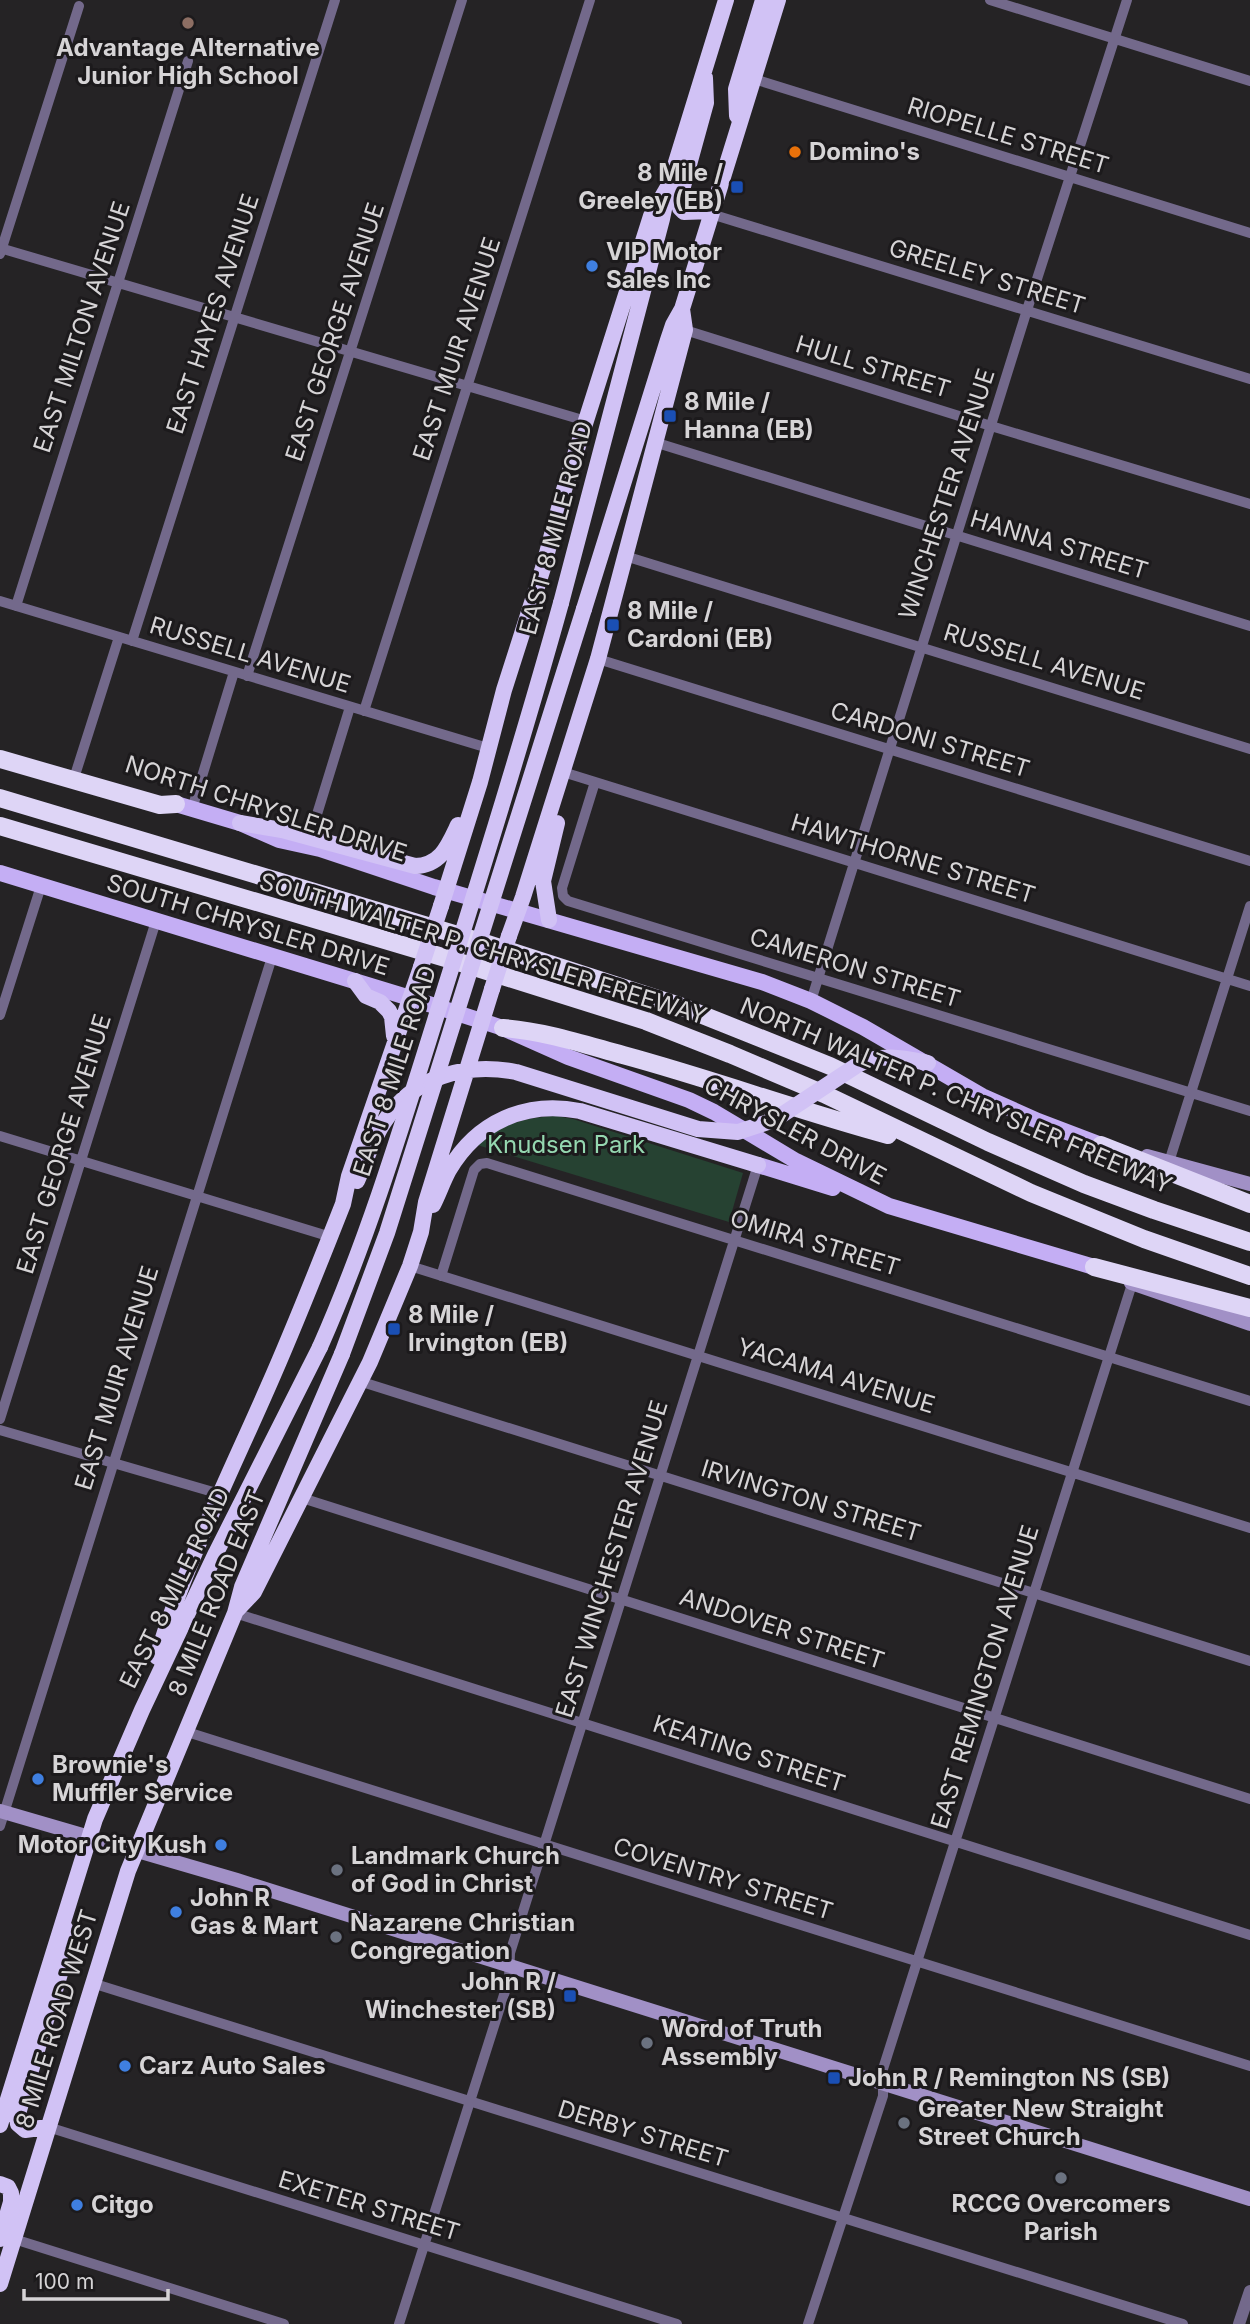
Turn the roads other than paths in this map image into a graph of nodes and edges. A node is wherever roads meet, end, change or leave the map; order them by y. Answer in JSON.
{"nodes":[{"id":1,"x":335,"y":0,"type":"edge"},
{"id":2,"x":462,"y":0,"type":"edge"},
{"id":3,"x":590,"y":0,"type":"edge"},
{"id":4,"x":726,"y":0,"type":"edge"},
{"id":5,"x":763,"y":0,"type":"edge"},
{"id":6,"x":778,"y":0,"type":"edge"},
{"id":7,"x":990,"y":0,"type":"edge"},
{"id":8,"x":1127,"y":0,"type":"edge"},
{"id":9,"x":79,"y":6,"type":"dead end"},
{"id":10,"x":1115,"y":39,"type":"junction"},
{"id":11,"x":188,"y":61,"type":"dead end"},
{"id":12,"x":704,"y":69,"type":"junction"},
{"id":13,"x":754,"y":79,"type":"junction"},
{"id":14,"x":1250,"y":81,"type":"edge"},
{"id":15,"x":737,"y":129,"type":"junction"},
{"id":16,"x":1071,"y":178,"type":"junction"},
{"id":17,"x":668,"y":185,"type":"junction"},
{"id":18,"x":712,"y":213,"type":"junction"},
{"id":19,"x":1250,"y":233,"type":"edge"},
{"id":20,"x":1,"y":250,"type":"edge"},
{"id":21,"x":118,"y":283,"type":"junction"},
{"id":22,"x":682,"y":309,"type":"junction"},
{"id":23,"x":1027,"y":310,"type":"junction"},
{"id":24,"x":234,"y":317,"type":"junction"},
{"id":25,"x":685,"y":330,"type":"junction"},
{"id":26,"x":351,"y":351,"type":"junction"},
{"id":27,"x":1250,"y":379,"type":"edge"},
{"id":28,"x":467,"y":386,"type":"junction"},
{"id":29,"x":586,"y":421,"type":"junction"},
{"id":30,"x":991,"y":426,"type":"junction"},
{"id":31,"x":654,"y":442,"type":"junction"},
{"id":32,"x":1250,"y":504,"type":"edge"},
{"id":33,"x":957,"y":535,"type":"junction"},
{"id":34,"x":625,"y":556,"type":"junction"},
{"id":35,"x":1,"y":605,"type":"edge"},
{"id":36,"x":16,"y":606,"type":"junction"},
{"id":37,"x":1250,"y":626,"type":"edge"},
{"id":38,"x":119,"y":637,"type":"junction"},
{"id":39,"x":132,"y":641,"type":"junction"},
{"id":40,"x":922,"y":646,"type":"junction"},
{"id":41,"x":598,"y":659,"type":"junction"},
{"id":42,"x":234,"y":672,"type":"junction"},
{"id":43,"x":247,"y":676,"type":"junction"},
{"id":44,"x":350,"y":707,"type":"junction"},
{"id":45,"x":364,"y":711,"type":"junction"},
{"id":46,"x":488,"y":748,"type":"junction"},
{"id":47,"x":889,"y":749,"type":"junction"},
{"id":48,"x":1250,"y":749,"type":"edge"},
{"id":49,"x":0,"y":750,"type":"edge"},
{"id":50,"x":0,"y":759,"type":"edge"},
{"id":51,"x":76,"y":772,"type":"junction"},
{"id":52,"x":563,"y":772,"type":"junction"},
{"id":53,"x":480,"y":782,"type":"junction"},
{"id":54,"x":595,"y":782,"type":"junction"},
{"id":55,"x":0,"y":798,"type":"edge"},
{"id":56,"x":184,"y":807,"type":"junction"},
{"id":57,"x":240,"y":823,"type":"joint"},
{"id":58,"x":0,"y":826,"type":"edge"},
{"id":59,"x":315,"y":843,"type":"junction"},
{"id":60,"x":1250,"y":861,"type":"edge"},
{"id":61,"x":853,"y":862,"type":"junction"},
{"id":62,"x":0,"y":873,"type":"edge"},
{"id":63,"x":41,"y":886,"type":"junction"},
{"id":64,"x":446,"y":890,"type":"junction"},
{"id":65,"x":1250,"y":906,"type":"edge"},
{"id":66,"x":518,"y":911,"type":"junction"},
{"id":67,"x":549,"y":920,"type":"junction"},
{"id":68,"x":156,"y":921,"type":"junction"},
{"id":69,"x":433,"y":929,"type":"junction"},
{"id":70,"x":272,"y":957,"type":"junction"},
{"id":71,"x":818,"y":979,"type":"junction"},
{"id":72,"x":1227,"y":979,"type":"junction"},
{"id":73,"x":355,"y":981,"type":"junction"},
{"id":74,"x":1250,"y":986,"type":"edge"},
{"id":75,"x":410,"y":998,"type":"junction"},
{"id":76,"x":810,"y":1001,"type":"junction"},
{"id":77,"x":0,"y":1015,"type":"edge"},
{"id":78,"x":482,"y":1021,"type":"junction"},
{"id":79,"x":503,"y":1028,"type":"junction"},
{"id":80,"x":394,"y":1042,"type":"junction"},
{"id":81,"x":928,"y":1063,"type":"junction"},
{"id":82,"x":467,"y":1070,"type":"junction"},
{"id":83,"x":1191,"y":1093,"type":"junction"},
{"id":84,"x":1250,"y":1111,"type":"edge"},
{"id":85,"x":744,"y":1130,"type":"junction"},
{"id":86,"x":0,"y":1136,"type":"edge"},
{"id":87,"x":1101,"y":1145,"type":"junction"},
{"id":88,"x":929,"y":1146,"type":"junction"},
{"id":89,"x":81,"y":1161,"type":"junction"},
{"id":90,"x":1169,"y":1162,"type":"junction"},
{"id":91,"x":758,"y":1165,"type":"junction"},
{"id":92,"x":1250,"y":1184,"type":"edge"},
{"id":93,"x":197,"y":1195,"type":"junction"},
{"id":94,"x":1250,"y":1203,"type":"edge"},
{"id":95,"x":343,"y":1204,"type":"junction"},
{"id":96,"x":889,"y":1206,"type":"junction"},
{"id":97,"x":331,"y":1237,"type":"junction"},
{"id":98,"x":419,"y":1237,"type":"junction"},
{"id":99,"x":734,"y":1240,"type":"junction"},
{"id":100,"x":1250,"y":1242,"type":"edge"},
{"id":101,"x":410,"y":1266,"type":"junction"},
{"id":102,"x":1094,"y":1267,"type":"junction"},
{"id":103,"x":441,"y":1276,"type":"junction"},
{"id":104,"x":1250,"y":1276,"type":"edge"},
{"id":105,"x":1132,"y":1284,"type":"junction"},
{"id":106,"x":1250,"y":1308,"type":"edge"},
{"id":107,"x":1250,"y":1324,"type":"edge"},
{"id":108,"x":342,"y":1354,"type":"joint"},
{"id":109,"x":698,"y":1355,"type":"junction"},
{"id":110,"x":1108,"y":1356,"type":"junction"},
{"id":111,"x":359,"y":1381,"type":"junction"},
{"id":112,"x":1250,"y":1401,"type":"edge"},
{"id":113,"x":0,"y":1419,"type":"edge"},
{"id":114,"x":0,"y":1430,"type":"edge"},
{"id":115,"x":113,"y":1462,"type":"junction"},
{"id":116,"x":1072,"y":1472,"type":"junction"},
{"id":117,"x":660,"y":1476,"type":"junction"},
{"id":118,"x":220,"y":1494,"type":"junction"},
{"id":119,"x":302,"y":1498,"type":"junction"},
{"id":120,"x":1250,"y":1528,"type":"edge"},
{"id":121,"x":1033,"y":1593,"type":"junction"},
{"id":122,"x":621,"y":1600,"type":"junction"},
{"id":123,"x":235,"y":1613,"type":"junction"},
{"id":124,"x":1250,"y":1661,"type":"edge"},
{"id":125,"x":142,"y":1710,"type":"junction"},
{"id":126,"x":993,"y":1718,"type":"junction"},
{"id":127,"x":582,"y":1723,"type":"junction"},
{"id":128,"x":184,"y":1731,"type":"junction"},
{"id":129,"x":1250,"y":1799,"type":"edge"},
{"id":130,"x":1,"y":1816,"type":"edge"},
{"id":131,"x":89,"y":1836,"type":"junction"},
{"id":132,"x":955,"y":1841,"type":"junction"},
{"id":133,"x":544,"y":1845,"type":"junction"},
{"id":134,"x":136,"y":1850,"type":"junction"},
{"id":135,"x":65,"y":1912,"type":"junction"},
{"id":136,"x":1250,"y":1934,"type":"edge"},
{"id":137,"x":918,"y":1962,"type":"junction"},
{"id":138,"x":510,"y":1965,"type":"junction"},
{"id":139,"x":92,"y":1983,"type":"junction"},
{"id":140,"x":1250,"y":2066,"type":"edge"},
{"id":141,"x":883,"y":2084,"type":"junction"},
{"id":142,"x":470,"y":2102,"type":"junction"},
{"id":143,"x":0,"y":2125,"type":"edge"},
{"id":144,"x":48,"y":2127,"type":"junction"},
{"id":145,"x":0,"y":2184,"type":"edge"},
{"id":146,"x":1250,"y":2199,"type":"edge"},
{"id":147,"x":843,"y":2218,"type":"junction"},
{"id":148,"x":7,"y":2239,"type":"edge"},
{"id":149,"x":424,"y":2245,"type":"junction"},
{"id":150,"x":0,"y":2284,"type":"edge"},
{"id":151,"x":1250,"y":2291,"type":"edge"},
{"id":152,"x":284,"y":2324,"type":"edge"},
{"id":153,"x":399,"y":2324,"type":"edge"},
{"id":154,"x":677,"y":2324,"type":"edge"},
{"id":155,"x":808,"y":2324,"type":"edge"},
{"id":156,"x":1183,"y":2324,"type":"edge"},
{"id":157,"x":1239,"y":2324,"type":"edge"}],
"edges":[{"from":1,"to":24,"type":"street","name":"EAST HAYES AVENUE"},
{"from":2,"to":26,"type":"street","name":"EAST GEORGE AVENUE"},
{"from":3,"to":28,"type":"street","name":"EAST MUIR AVENUE"},
{"from":4,"to":12,"type":"highway","name":"EAST 8 MILE ROAD"},
{"from":5,"to":15,"type":"highway"},
{"from":6,"to":13,"type":"highway","name":"EAST 8 MILE ROAD"},
{"from":7,"to":10,"type":"street"},
{"from":8,"to":10,"type":"street","name":"WINCHESTER AVENUE"},
{"from":9,"to":20,"type":"street"},
{"from":10,"to":14,"type":"street"},
{"from":10,"to":16,"type":"street","name":"WINCHESTER AVENUE"},
{"from":11,"to":21,"type":"street","name":"EAST MILTON AVENUE"},
{"from":12,"to":17,"type":"highway","name":"EAST 8 MILE ROAD"},
{"from":12,"to":18,"type":"highway"},
{"from":13,"to":15,"type":"highway","name":"EAST 8 MILE ROAD"},
{"from":13,"to":16,"type":"street","name":"RIOPELLE STREET"},
{"from":15,"to":18,"type":"highway","name":"EAST 8 MILE ROAD"},
{"from":16,"to":19,"type":"street","name":"RIOPELLE STREET"},
{"from":16,"to":23,"type":"street","name":"WINCHESTER AVENUE"},
{"from":17,"to":29,"type":"highway"},
{"from":17,"to":125,"type":"highway","name":"EAST 8 MILE ROAD","bridge":true},
{"from":18,"to":22,"type":"highway","name":"EAST 8 MILE ROAD"},
{"from":18,"to":23,"type":"street","name":"GREELEY STREET"},
{"from":20,"to":21,"type":"street"},
{"from":21,"to":24,"type":"street"},
{"from":21,"to":36,"type":"street","name":"EAST MILTON AVENUE"},
{"from":22,"to":25,"type":"highway","name":"EAST 8 MILE ROAD"},
{"from":22,"to":108,"type":"highway","name":"EAST 8 MILE ROAD","bridge":true},
{"from":23,"to":27,"type":"street","name":"GREELEY STREET"},
{"from":23,"to":30,"type":"street","name":"WINCHESTER AVENUE"},
{"from":24,"to":26,"type":"street"},
{"from":24,"to":39,"type":"street","name":"EAST HAYES AVENUE"},
{"from":25,"to":30,"type":"street","name":"HULL STREET"},
{"from":25,"to":31,"type":"highway","name":"EAST 8 MILE ROAD"},
{"from":26,"to":28,"type":"street"},
{"from":26,"to":43,"type":"street","name":"EAST GEORGE AVENUE"},
{"from":28,"to":29,"type":"street"},
{"from":28,"to":45,"type":"street","name":"EAST MUIR AVENUE"},
{"from":29,"to":46,"type":"highway"},
{"from":30,"to":32,"type":"street","name":"HULL STREET"},
{"from":30,"to":33,"type":"street","name":"WINCHESTER AVENUE"},
{"from":31,"to":33,"type":"street","name":"HANNA STREET"},
{"from":31,"to":34,"type":"highway","name":"EAST 8 MILE ROAD"},
{"from":33,"to":37,"type":"street","name":"HANNA STREET"},
{"from":33,"to":40,"type":"street","name":"WINCHESTER AVENUE"},
{"from":34,"to":40,"type":"street","name":"RUSSELL AVENUE"},
{"from":34,"to":41,"type":"highway","name":"EAST 8 MILE ROAD"},
{"from":35,"to":36,"type":"street","name":"RUSSELL AVENUE"},
{"from":36,"to":38,"type":"street","name":"RUSSELL AVENUE"},
{"from":38,"to":39,"type":"street","name":"RUSSELL AVENUE"},
{"from":38,"to":51,"type":"street"},
{"from":39,"to":42,"type":"street","name":"RUSSELL AVENUE"},
{"from":40,"to":47,"type":"street","name":"WINCHESTER AVENUE"},
{"from":40,"to":48,"type":"street","name":"RUSSELL AVENUE"},
{"from":41,"to":47,"type":"street","name":"CARDONI STREET"},
{"from":41,"to":52,"type":"highway","name":"EAST 8 MILE ROAD"},
{"from":42,"to":43,"type":"street","name":"RUSSELL AVENUE"},
{"from":42,"to":56,"type":"street"},
{"from":43,"to":44,"type":"street","name":"RUSSELL AVENUE"},
{"from":44,"to":45,"type":"street","name":"RUSSELL AVENUE"},
{"from":44,"to":59,"type":"street"},
{"from":45,"to":46,"type":"street","name":"RUSSELL AVENUE"},
{"from":46,"to":53,"type":"highway"},
{"from":47,"to":60,"type":"street","name":"CARDONI STREET"},
{"from":47,"to":61,"type":"street","name":"WINCHESTER AVENUE"},
{"from":49,"to":51,"type":"main road","name":"NORTH CHRYSLER DRIVE"},
{"from":50,"to":56,"type":"highway"},
{"from":51,"to":56,"type":"main road","name":"NORTH CHRYSLER DRIVE"},
{"from":52,"to":54,"type":"street","name":"HAWTHORNE STREET"},
{"from":52,"to":66,"type":"highway","name":"EAST 8 MILE ROAD"},
{"from":52,"to":67,"type":"highway"},
{"from":53,"to":59,"type":"highway"},
{"from":53,"to":64,"type":"highway"},
{"from":54,"to":61,"type":"street","name":"HAWTHORNE STREET"},
{"from":54,"to":71,"type":"street","name":"CAMERON STREET"},
{"from":55,"to":69,"type":"highway","name":"NORTH WALTER P. CHRYSLER FREEWAY"},
{"from":56,"to":57,"type":"main road","name":"NORTH CHRYSLER DRIVE"},
{"from":57,"to":59,"type":"highway"},
{"from":58,"to":88,"type":"highway","name":"SOUTH WALTER P. CHRYSLER FREEWAY"},
{"from":59,"to":64,"type":"main road","name":"NORTH CHRYSLER DRIVE"},
{"from":61,"to":71,"type":"street","name":"WINCHESTER AVENUE"},
{"from":61,"to":72,"type":"street","name":"HAWTHORNE STREET"},
{"from":62,"to":63,"type":"main road","name":"SOUTH CHRYSLER DRIVE"},
{"from":63,"to":68,"type":"main road","name":"SOUTH CHRYSLER DRIVE"},
{"from":63,"to":77,"type":"street"},
{"from":64,"to":66,"type":"main road","name":"NORTH CHRYSLER DRIVE"},
{"from":64,"to":69,"type":"highway","bridge":true},
{"from":65,"to":72,"type":"street"},
{"from":66,"to":67,"type":"main road"},
{"from":66,"to":78,"type":"highway","name":"EAST 8 MILE ROAD","bridge":true},
{"from":67,"to":76,"type":"main road"},
{"from":68,"to":70,"type":"main road","name":"SOUTH CHRYSLER DRIVE"},
{"from":68,"to":89,"type":"street","name":"EAST GEORGE AVENUE"},
{"from":69,"to":75,"type":"highway","bridge":true},
{"from":69,"to":100,"type":"highway","name":"NORTH WALTER P. CHRYSLER FREEWAY"},
{"from":70,"to":73,"type":"main road","name":"SOUTH CHRYSLER DRIVE"},
{"from":70,"to":93,"type":"street","name":"EAST MUIR AVENUE"},
{"from":71,"to":76,"type":"street","name":"WINCHESTER AVENUE"},
{"from":71,"to":83,"type":"street","name":"CAMERON STREET"},
{"from":72,"to":74,"type":"street","name":"HAWTHORNE STREET"},
{"from":72,"to":83,"type":"street"},
{"from":73,"to":75,"type":"main road","name":"SOUTH CHRYSLER DRIVE"},
{"from":73,"to":80,"type":"highway"},
{"from":75,"to":78,"type":"main road","name":"SOUTH CHRYSLER DRIVE"},
{"from":75,"to":80,"type":"highway"},
{"from":76,"to":81,"type":"main road"},
{"from":78,"to":79,"type":"main road","name":"CHRYSLER DRIVE"},
{"from":78,"to":82,"type":"highway","name":"EAST 8 MILE ROAD"},
{"from":79,"to":85,"type":"main road","name":"CHRYSLER DRIVE"},
{"from":79,"to":88,"type":"highway"},
{"from":80,"to":95,"type":"highway"},
{"from":81,"to":85,"type":"highway","bridge":true},
{"from":81,"to":87,"type":"main road"},
{"from":82,"to":85,"type":"highway"},
{"from":82,"to":95,"type":"highway"},
{"from":82,"to":98,"type":"highway","name":"EAST 8 MILE ROAD"},
{"from":83,"to":84,"type":"street","name":"CAMERON STREET"},
{"from":83,"to":90,"type":"street"},
{"from":85,"to":96,"type":"main road","name":"CHRYSLER DRIVE"},
{"from":86,"to":89,"type":"street"},
{"from":87,"to":90,"type":"main road"},
{"from":87,"to":94,"type":"highway"},
{"from":88,"to":104,"type":"highway","name":"SOUTH WALTER P. CHRYSLER FREEWAY"},
{"from":89,"to":93,"type":"street"},
{"from":89,"to":113,"type":"street","name":"EAST GEORGE AVENUE"},
{"from":90,"to":92,"type":"main road"},
{"from":91,"to":96,"type":"main road"},
{"from":91,"to":98,"type":"highway"},
{"from":91,"to":99,"type":"street","name":"EAST WINCHESTER AVENUE"},
{"from":93,"to":97,"type":"street"},
{"from":93,"to":115,"type":"street","name":"EAST MUIR AVENUE"},
{"from":95,"to":97,"type":"highway"},
{"from":96,"to":102,"type":"main road","name":"CHRYSLER DRIVE"},
{"from":97,"to":118,"type":"highway"},
{"from":98,"to":101,"type":"highway"},
{"from":99,"to":103,"type":"street","name":"OMIRA STREET"},
{"from":99,"to":109,"type":"street","name":"EAST WINCHESTER AVENUE"},
{"from":99,"to":110,"type":"street","name":"OMIRA STREET"},
{"from":101,"to":103,"type":"street","name":"YACAMA AVENUE"},
{"from":101,"to":111,"type":"highway"},
{"from":102,"to":105,"type":"main road","name":"CHRYSLER DRIVE"},
{"from":102,"to":106,"type":"highway"},
{"from":103,"to":109,"type":"street","name":"YACAMA AVENUE"},
{"from":105,"to":107,"type":"main road","name":"CHRYSLER DRIVE"},
{"from":105,"to":110,"type":"street","name":"EAST REMINGTON AVENUE"},
{"from":108,"to":123,"type":"highway","name":"8 MILE ROAD EAST"},
{"from":109,"to":116,"type":"street","name":"YACAMA AVENUE"},
{"from":109,"to":117,"type":"street","name":"EAST WINCHESTER AVENUE"},
{"from":110,"to":112,"type":"street","name":"OMIRA STREET"},
{"from":110,"to":116,"type":"street","name":"EAST REMINGTON AVENUE"},
{"from":111,"to":117,"type":"street","name":"IRVINGTON STREET"},
{"from":111,"to":119,"type":"highway"},
{"from":114,"to":115,"type":"street"},
{"from":115,"to":118,"type":"street"},
{"from":115,"to":130,"type":"street","name":"EAST MUIR AVENUE"},
{"from":116,"to":120,"type":"street","name":"YACAMA AVENUE"},
{"from":116,"to":121,"type":"street","name":"EAST REMINGTON AVENUE"},
{"from":117,"to":121,"type":"street","name":"IRVINGTON STREET"},
{"from":117,"to":122,"type":"street","name":"EAST WINCHESTER AVENUE"},
{"from":118,"to":125,"type":"highway"},
{"from":119,"to":122,"type":"street","name":"ANDOVER STREET"},
{"from":119,"to":123,"type":"highway"},
{"from":121,"to":124,"type":"street","name":"IRVINGTON STREET"},
{"from":121,"to":126,"type":"street","name":"EAST REMINGTON AVENUE"},
{"from":122,"to":126,"type":"street","name":"ANDOVER STREET"},
{"from":122,"to":127,"type":"street","name":"EAST WINCHESTER AVENUE"},
{"from":123,"to":127,"type":"street","name":"KEATING STREET"},
{"from":123,"to":128,"type":"highway","name":"8 MILE ROAD EAST"},
{"from":125,"to":131,"type":"highway","name":"EAST 8 MILE ROAD"},
{"from":126,"to":129,"type":"street","name":"ANDOVER STREET"},
{"from":126,"to":132,"type":"street","name":"EAST REMINGTON AVENUE"},
{"from":127,"to":132,"type":"street","name":"KEATING STREET"},
{"from":127,"to":133,"type":"street","name":"EAST WINCHESTER AVENUE"},
{"from":128,"to":133,"type":"street","name":"COVENTRY STREET"},
{"from":128,"to":134,"type":"highway","name":"8 MILE ROAD EAST"},
{"from":130,"to":131,"type":"main road"},
{"from":131,"to":134,"type":"main road"},
{"from":131,"to":135,"type":"highway","name":"EAST 8 MILE ROAD"},
{"from":132,"to":136,"type":"street","name":"KEATING STREET"},
{"from":132,"to":137,"type":"street","name":"EAST REMINGTON AVENUE"},
{"from":133,"to":137,"type":"street","name":"COVENTRY STREET"},
{"from":133,"to":138,"type":"street","name":"EAST WINCHESTER AVENUE"},
{"from":134,"to":138,"type":"main road"},
{"from":134,"to":139,"type":"highway","name":"8 MILE ROAD WEST"},
{"from":135,"to":143,"type":"highway","name":"EAST 8 MILE ROAD"},
{"from":135,"to":144,"type":"highway"},
{"from":137,"to":140,"type":"street","name":"COVENTRY STREET"},
{"from":137,"to":141,"type":"street","name":"EAST REMINGTON AVENUE"},
{"from":138,"to":141,"type":"main road"},
{"from":138,"to":142,"type":"street","name":"EAST WINCHESTER AVENUE"},
{"from":139,"to":142,"type":"street","name":"DERBY STREET"},
{"from":139,"to":144,"type":"highway","name":"8 MILE ROAD WEST"},
{"from":141,"to":146,"type":"main road"},
{"from":141,"to":147,"type":"street","name":"EAST REMINGTON AVENUE"},
{"from":142,"to":147,"type":"street","name":"DERBY STREET"},
{"from":142,"to":149,"type":"street","name":"EAST WINCHESTER AVENUE"},
{"from":144,"to":148,"type":"highway","name":"8 MILE ROAD WEST"},
{"from":144,"to":149,"type":"street","name":"EXETER STREET"},
{"from":145,"to":148,"type":"highway"},
{"from":147,"to":155,"type":"street","name":"EAST REMINGTON AVENUE"},
{"from":147,"to":156,"type":"street","name":"DERBY STREET"},
{"from":148,"to":150,"type":"highway","name":"8 MILE ROAD WEST"},
{"from":148,"to":152,"type":"street"},
{"from":149,"to":153,"type":"street","name":"EAST WINCHESTER AVENUE"},
{"from":149,"to":154,"type":"street","name":"EXETER STREET"},
{"from":151,"to":157,"type":"street"}]}
